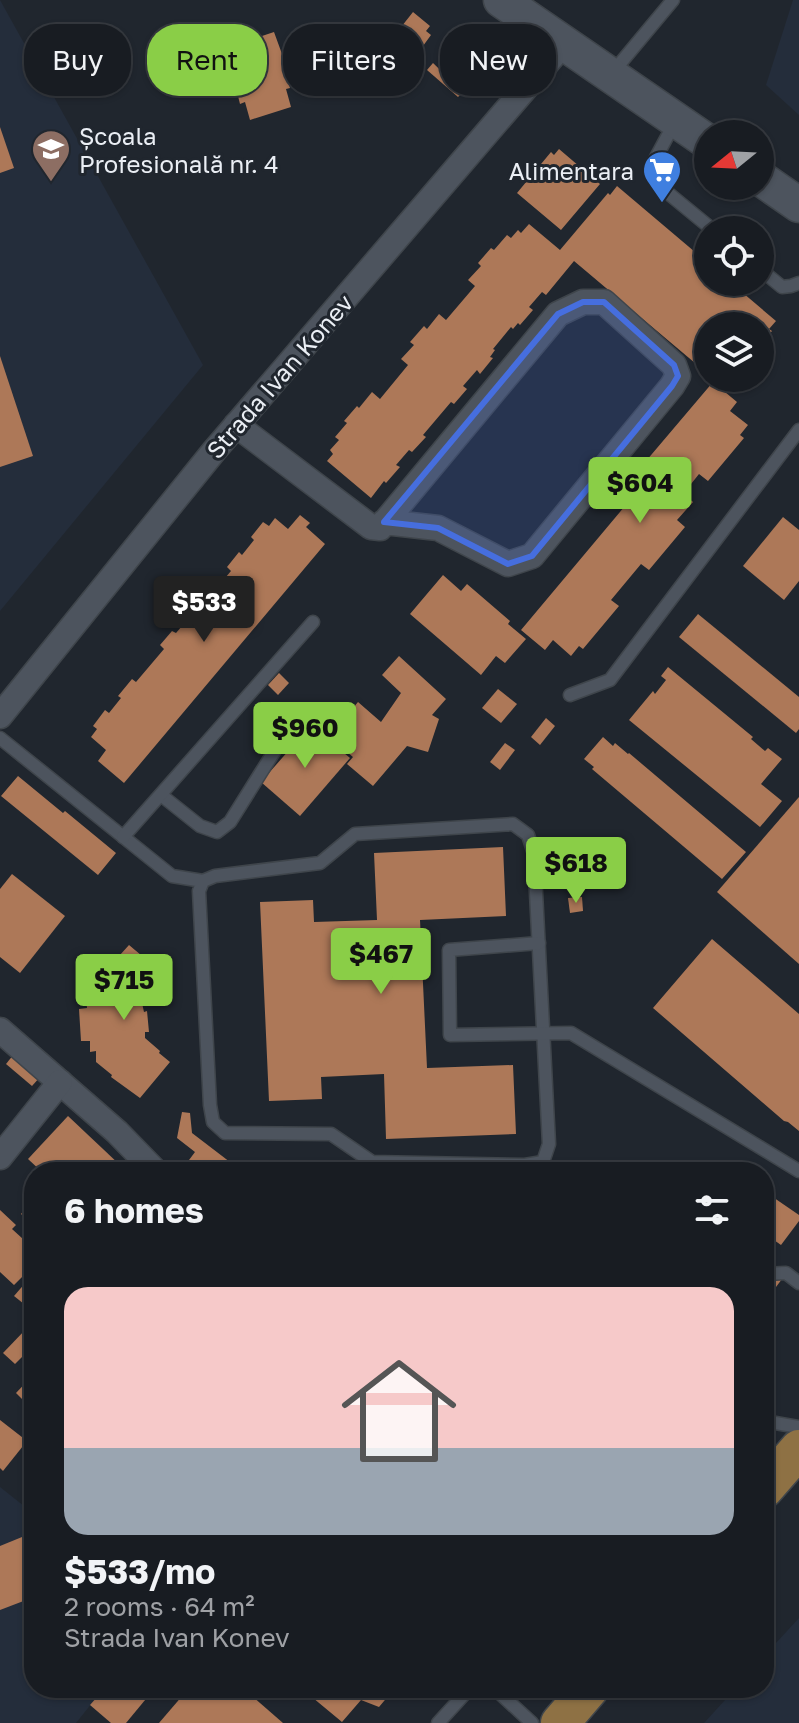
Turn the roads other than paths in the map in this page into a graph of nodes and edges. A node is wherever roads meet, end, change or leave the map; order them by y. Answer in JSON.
{"nodes":[{"id":1,"x":501,"y":0,"type":"edge"},
{"id":2,"x":673,"y":0,"type":"edge"},
{"id":3,"x":565,"y":42,"type":"junction"},
{"id":4,"x":611,"y":74,"type":"junction"},
{"id":5,"x":676,"y":119,"type":"junction"},
{"id":6,"x":694,"y":132,"type":"edge"},
{"id":7,"x":774,"y":188,"type":"edge"},
{"id":8,"x":799,"y":205,"type":"edge"},
{"id":9,"x":696,"y":216,"type":"edge"},
{"id":10,"x":774,"y":280,"type":"edge"},
{"id":11,"x":799,"y":283,"type":"edge"},
{"id":12,"x":236,"y":425,"type":"junction"},
{"id":13,"x":799,"y":430,"type":"edge"},
{"id":14,"x":384,"y":522,"type":"junction"},
{"id":15,"x":313,"y":622,"type":"dead end"},
{"id":16,"x":570,"y":695,"type":"dead end"},
{"id":17,"x":0,"y":716,"type":"edge"},
{"id":18,"x":0,"y":738,"type":"edge"},
{"id":19,"x":282,"y":739,"type":"dead end"},
{"id":20,"x":161,"y":795,"type":"junction"},
{"id":21,"x":123,"y":837,"type":"junction"},
{"id":22,"x":203,"y":881,"type":"junction"},
{"id":23,"x":539,"y":943,"type":"junction"},
{"id":24,"x":0,"y":1030,"type":"edge"},
{"id":25,"x":544,"y":1034,"type":"junction"},
{"id":26,"x":60,"y":1082,"type":"junction"},
{"id":27,"x":0,"y":1157,"type":"edge"},
{"id":28,"x":146,"y":1162,"type":"edge"},
{"id":29,"x":372,"y":1162,"type":"edge"},
{"id":30,"x":543,"y":1162,"type":"edge"},
{"id":31,"x":799,"y":1171,"type":"edge"},
{"id":32,"x":774,"y":1274,"type":"edge"},
{"id":33,"x":799,"y":1283,"type":"edge"},
{"id":34,"x":774,"y":1423,"type":"edge"},
{"id":35,"x":799,"y":1427,"type":"edge"},
{"id":36,"x":799,"y":1449,"type":"edge"},
{"id":37,"x":774,"y":1478,"type":"edge"},
{"id":38,"x":461,"y":1698,"type":"edge"},
{"id":39,"x":505,"y":1698,"type":"edge"},
{"id":40,"x":581,"y":1698,"type":"edge"},
{"id":41,"x":438,"y":1723,"type":"edge"},
{"id":42,"x":532,"y":1723,"type":"edge"},
{"id":43,"x":560,"y":1723,"type":"edge"}],
"edges":[{"from":1,"to":3,"type":"main road"},
{"from":2,"to":4,"type":"lane"},
{"from":3,"to":4,"type":"main road"},
{"from":3,"to":12,"type":"street","name":"Strada Ivan Konev"},
{"from":4,"to":5,"type":"main road"},
{"from":5,"to":6,"type":"main road"},
{"from":5,"to":9,"type":"lane"},
{"from":7,"to":8,"type":"main road"},
{"from":10,"to":11,"type":"lane"},
{"from":12,"to":14,"type":"street"},
{"from":12,"to":17,"type":"street","name":"Strada Ivan Konev"},
{"from":13,"to":16,"type":"lane"},
{"from":14,"to":14,"type":"street"},
{"from":15,"to":20,"type":"lane"},
{"from":18,"to":21,"type":"lane"},
{"from":19,"to":20,"type":"lane"},
{"from":20,"to":21,"type":"lane"},
{"from":21,"to":22,"type":"lane"},
{"from":22,"to":23,"type":"lane"},
{"from":22,"to":29,"type":"lane"},
{"from":23,"to":25,"type":"lane"},
{"from":23,"to":25,"type":"lane"},
{"from":24,"to":26,"type":"street"},
{"from":25,"to":30,"type":"lane"},
{"from":25,"to":31,"type":"lane"},
{"from":26,"to":27,"type":"street"},
{"from":26,"to":28,"type":"street"},
{"from":32,"to":33,"type":"lane"},
{"from":34,"to":35,"type":"lane"},
{"from":36,"to":37,"type":"main road"},
{"from":38,"to":41,"type":"lane"},
{"from":39,"to":42,"type":"lane"},
{"from":40,"to":43,"type":"main road"}]}
